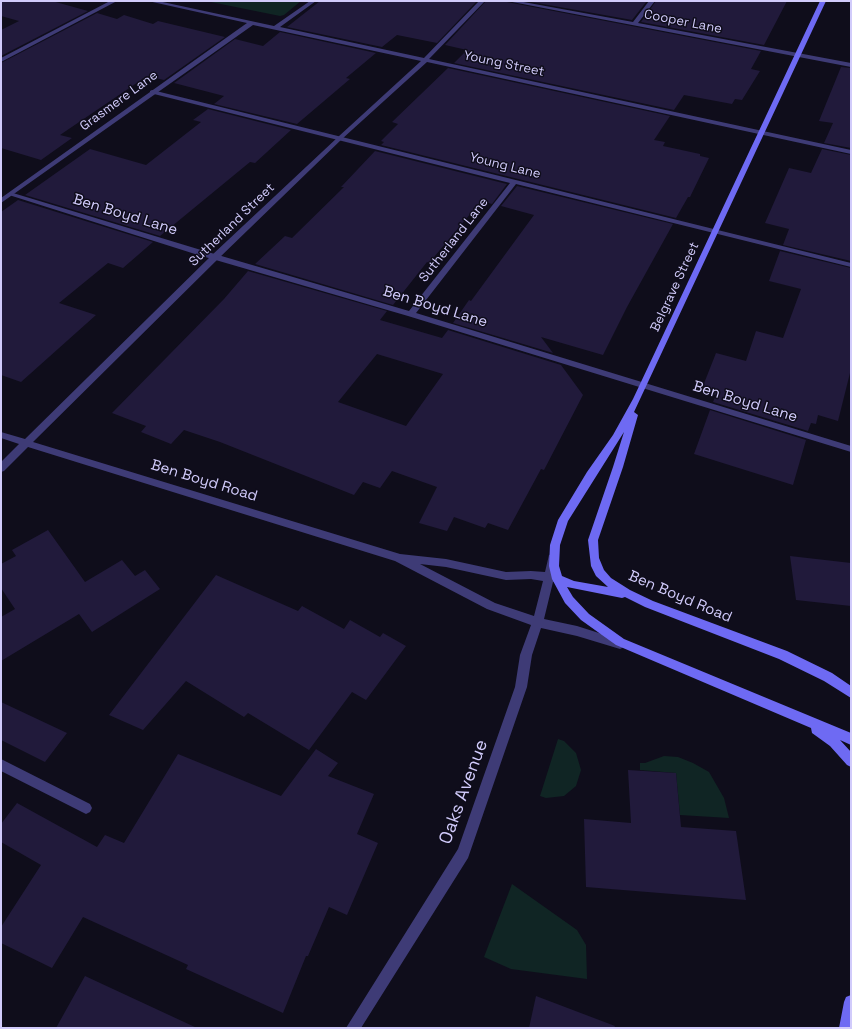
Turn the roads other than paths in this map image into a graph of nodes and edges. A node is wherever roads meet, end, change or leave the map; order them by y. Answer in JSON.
{"nodes":[{"id":1,"x":114,"y":1,"type":"edge"},
{"id":2,"x":151,"y":1,"type":"edge"},
{"id":3,"x":312,"y":1,"type":"edge"},
{"id":4,"x":482,"y":1,"type":"edge"},
{"id":5,"x":510,"y":1,"type":"edge"},
{"id":6,"x":652,"y":1,"type":"edge"},
{"id":7,"x":823,"y":1,"type":"edge"},
{"id":8,"x":252,"y":22,"type":"junction"},
{"id":9,"x":634,"y":24,"type":"junction"},
{"id":10,"x":276,"y":27,"type":"junction"},
{"id":11,"x":797,"y":55,"type":"junction"},
{"id":12,"x":427,"y":59,"type":"junction"},
{"id":13,"x":1,"y":60,"type":"edge"},
{"id":14,"x":851,"y":65,"type":"edge"},
{"id":15,"x":152,"y":92,"type":"junction"},
{"id":16,"x":761,"y":132,"type":"junction"},
{"id":17,"x":340,"y":138,"type":"junction"},
{"id":18,"x":851,"y":152,"type":"edge"},
{"id":19,"x":515,"y":181,"type":"junction"},
{"id":20,"x":11,"y":194,"type":"junction"},
{"id":21,"x":1,"y":201,"type":"edge"},
{"id":22,"x":716,"y":232,"type":"junction"},
{"id":23,"x":215,"y":257,"type":"junction"},
{"id":24,"x":851,"y":265,"type":"edge"},
{"id":25,"x":411,"y":314,"type":"junction"},
{"id":26,"x":643,"y":385,"type":"junction"},
{"id":27,"x":637,"y":399,"type":"junction"},
{"id":28,"x":1,"y":435,"type":"edge"},
{"id":29,"x":27,"y":443,"type":"junction"},
{"id":30,"x":851,"y":450,"type":"edge"},
{"id":31,"x":1,"y":468,"type":"edge"},
{"id":32,"x":555,"y":545,"type":"joint"},
{"id":33,"x":398,"y":558,"type":"junction"},
{"id":34,"x":553,"y":578,"type":"junction"},
{"id":35,"x":641,"y":600,"type":"junction"},
{"id":36,"x":537,"y":622,"type":"junction"},
{"id":37,"x":632,"y":647,"type":"junction"},
{"id":38,"x":851,"y":693,"type":"edge"},
{"id":39,"x":790,"y":714,"type":"junction"},
{"id":40,"x":851,"y":739,"type":"edge"},
{"id":41,"x":851,"y":761,"type":"edge"},
{"id":42,"x":1,"y":765,"type":"edge"},
{"id":43,"x":86,"y":808,"type":"dead end"},
{"id":44,"x":851,"y":1002,"type":"edge"},
{"id":45,"x":353,"y":1028,"type":"edge"},
{"id":46,"x":846,"y":1028,"type":"edge"}],
"edges":[{"from":1,"to":13,"type":"street"},
{"from":2,"to":8,"type":"street","name":"Young Street"},
{"from":3,"to":10,"type":"street"},
{"from":4,"to":12,"type":"street","name":"Sutherland Street"},
{"from":5,"to":9,"type":"street","name":"Cooper Lane"},
{"from":6,"to":9,"type":"street"},
{"from":7,"to":11,"type":"main road","name":"Belgrave Street"},
{"from":8,"to":10,"type":"street","name":"Young Street"},
{"from":8,"to":15,"type":"street","name":"Grasmere Lane"},
{"from":9,"to":11,"type":"street","name":"Cooper Lane"},
{"from":10,"to":12,"type":"street","name":"Young Street"},
{"from":11,"to":14,"type":"street","name":"Cooper Lane"},
{"from":11,"to":16,"type":"main road","name":"Belgrave Street"},
{"from":12,"to":16,"type":"street","name":"Young Street"},
{"from":12,"to":17,"type":"street","name":"Sutherland Street"},
{"from":15,"to":17,"type":"street","name":"Young Lane"},
{"from":15,"to":20,"type":"street","name":"Grasmere Lane"},
{"from":16,"to":18,"type":"street","name":"Young Street"},
{"from":16,"to":22,"type":"main road","name":"Belgrave Street"},
{"from":17,"to":19,"type":"street","name":"Young Lane"},
{"from":17,"to":23,"type":"street","name":"Sutherland Street"},
{"from":19,"to":22,"type":"street","name":"Young Lane"},
{"from":19,"to":25,"type":"street","name":"Sutherland Lane"},
{"from":20,"to":21,"type":"street","name":"Grasmere Lane"},
{"from":20,"to":23,"type":"street","name":"Ben Boyd Lane"},
{"from":22,"to":24,"type":"street","name":"Young Lane"},
{"from":22,"to":26,"type":"main road","name":"Belgrave Street"},
{"from":23,"to":25,"type":"street","name":"Ben Boyd Lane"},
{"from":23,"to":29,"type":"street","name":"Sutherland Street"},
{"from":25,"to":26,"type":"street","name":"Ben Boyd Lane"},
{"from":26,"to":27,"type":"main road","name":"Belgrave Street"},
{"from":26,"to":30,"type":"street","name":"Ben Boyd Lane"},
{"from":27,"to":32,"type":"main road","name":"Belgrave Street"},
{"from":27,"to":35,"type":"main road","name":"Ben Boyd Road"},
{"from":28,"to":29,"type":"street","name":"Ben Boyd Road"},
{"from":29,"to":31,"type":"street","name":"Sutherland Street"},
{"from":29,"to":33,"type":"street","name":"Ben Boyd Road"},
{"from":32,"to":34,"type":"street","name":"Oaks Avenue"},
{"from":33,"to":34,"type":"street","name":"Ben Boyd Road"},
{"from":33,"to":36,"type":"street","name":"Ben Boyd Road"},
{"from":34,"to":35,"type":"main road"},
{"from":34,"to":36,"type":"street","name":"Oaks Avenue"},
{"from":34,"to":37,"type":"main road","name":"Ben Boyd Road"},
{"from":35,"to":38,"type":"main road","name":"Ben Boyd Road"},
{"from":36,"to":37,"type":"street","name":"Ben Boyd Road"},
{"from":36,"to":45,"type":"street","name":"Oaks Avenue"},
{"from":37,"to":39,"type":"main road","name":"Ben Boyd Road"},
{"from":39,"to":40,"type":"main road","name":"Ben Boyd Road"},
{"from":39,"to":41,"type":"main road"},
{"from":42,"to":43,"type":"street"},
{"from":44,"to":46,"type":"main road"}]}
